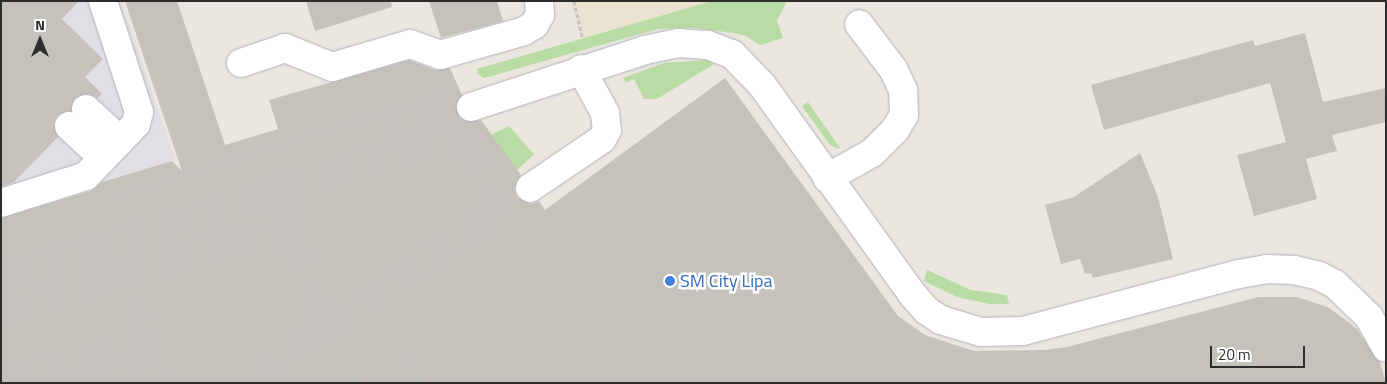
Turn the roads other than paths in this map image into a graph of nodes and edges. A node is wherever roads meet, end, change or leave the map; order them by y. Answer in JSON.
{"nodes":[{"id":1,"x":103,"y":1,"type":"edge"},
{"id":2,"x":539,"y":1,"type":"edge"},
{"id":3,"x":859,"y":24,"type":"dead end"},
{"id":4,"x":583,"y":59,"type":"junction"},
{"id":5,"x":241,"y":63,"type":"dead end"},
{"id":6,"x":471,"y":107,"type":"tunnel mouth"},
{"id":7,"x":78,"y":118,"type":"dead end"},
{"id":8,"x":112,"y":149,"type":"junction"},
{"id":9,"x":827,"y":178,"type":"junction"},
{"id":10,"x":530,"y":188,"type":"dead end"},
{"id":11,"x":1,"y":203,"type":"edge"},
{"id":12,"x":1386,"y":348,"type":"edge"}],
"edges":[{"from":1,"to":8,"type":"lane"},
{"from":2,"to":5,"type":"lane"},
{"from":3,"to":9,"type":"lane"},
{"from":4,"to":6,"type":"lane"},
{"from":4,"to":9,"type":"lane"},
{"from":4,"to":10,"type":"lane"},
{"from":7,"to":8,"type":"lane"},
{"from":8,"to":11,"type":"lane"},
{"from":9,"to":12,"type":"lane"}]}
